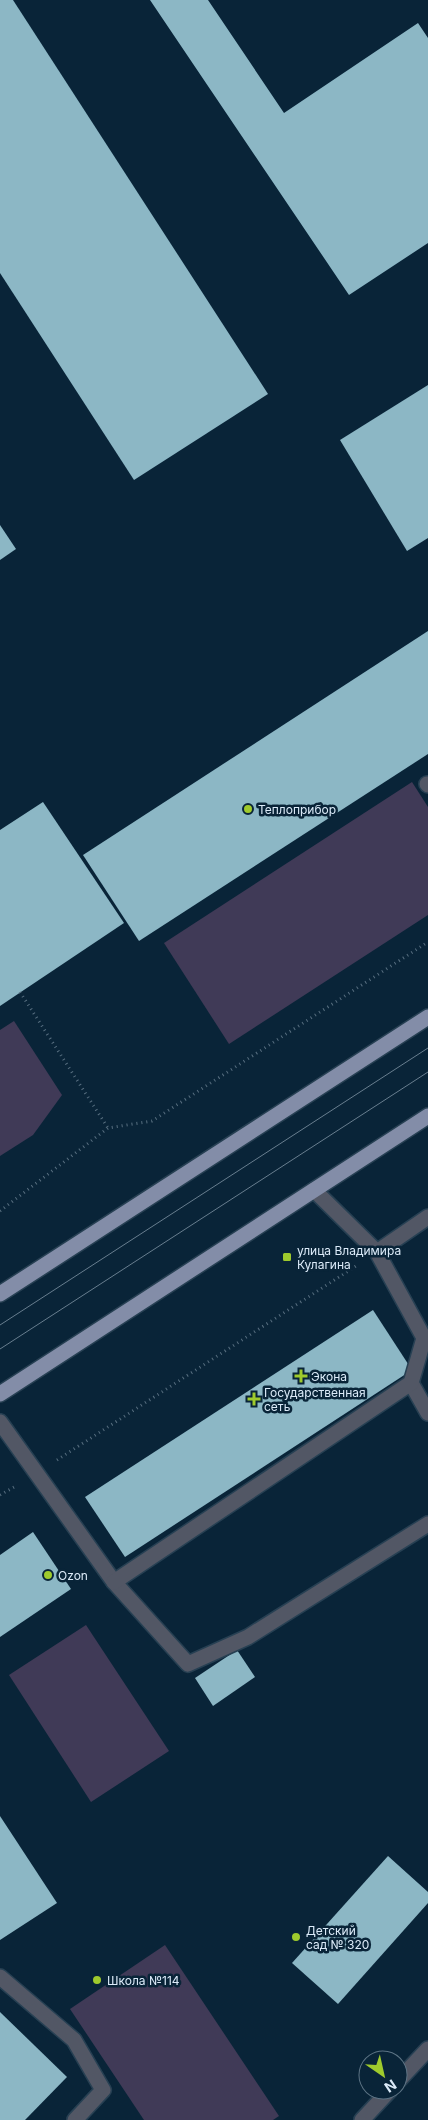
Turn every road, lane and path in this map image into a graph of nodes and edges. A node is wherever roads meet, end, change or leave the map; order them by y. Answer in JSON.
{"nodes":[{"id":1,"x":428,"y":942,"type":"edge"},
{"id":2,"x":20,"y":992,"type":"dead end"},
{"id":3,"x":428,"y":1017,"type":"edge"},
{"id":4,"x":428,"y":1116,"type":"edge"},
{"id":5,"x":108,"y":1128,"type":"junction"},
{"id":6,"x":314,"y":1190,"type":"junction"},
{"id":7,"x":0,"y":1211,"type":"edge"},
{"id":8,"x":428,"y":1217,"type":"edge"},
{"id":9,"x":377,"y":1252,"type":"junction"},
{"id":10,"x":0,"y":1294,"type":"edge"},
{"id":11,"x":411,"y":1383,"type":"junction"},
{"id":12,"x":0,"y":1394,"type":"edge"},
{"id":13,"x":428,"y":1413,"type":"edge"},
{"id":14,"x":0,"y":1422,"type":"edge"},
{"id":15,"x":36,"y":1473,"type":"junction"},
{"id":16,"x":0,"y":1495,"type":"edge"},
{"id":17,"x":428,"y":1524,"type":"edge"},
{"id":18,"x":114,"y":1582,"type":"junction"},
{"id":19,"x":0,"y":1976,"type":"edge"},
{"id":20,"x":428,"y":2049,"type":"edge"},
{"id":21,"x":408,"y":2070,"type":"edge"},
{"id":22,"x":381,"y":2100,"type":"edge"},
{"id":23,"x":75,"y":2120,"type":"edge"},
{"id":24,"x":362,"y":2120,"type":"edge"}],
"edges":[{"from":1,"to":5,"type":"path"},
{"from":2,"to":5,"type":"path"},
{"from":3,"to":10,"type":"main road"},
{"from":4,"to":6,"type":"main road"},
{"from":5,"to":7,"type":"path"},
{"from":6,"to":9,"type":"lane"},
{"from":6,"to":12,"type":"main road"},
{"from":8,"to":9,"type":"lane"},
{"from":9,"to":11,"type":"lane"},
{"from":9,"to":15,"type":"path"},
{"from":11,"to":13,"type":"lane"},
{"from":11,"to":18,"type":"lane"},
{"from":14,"to":15,"type":"lane"},
{"from":15,"to":16,"type":"path"},
{"from":15,"to":18,"type":"lane"},
{"from":17,"to":18,"type":"lane"},
{"from":19,"to":23,"type":"lane"},
{"from":20,"to":21,"type":"lane"},
{"from":22,"to":24,"type":"lane"}]}
